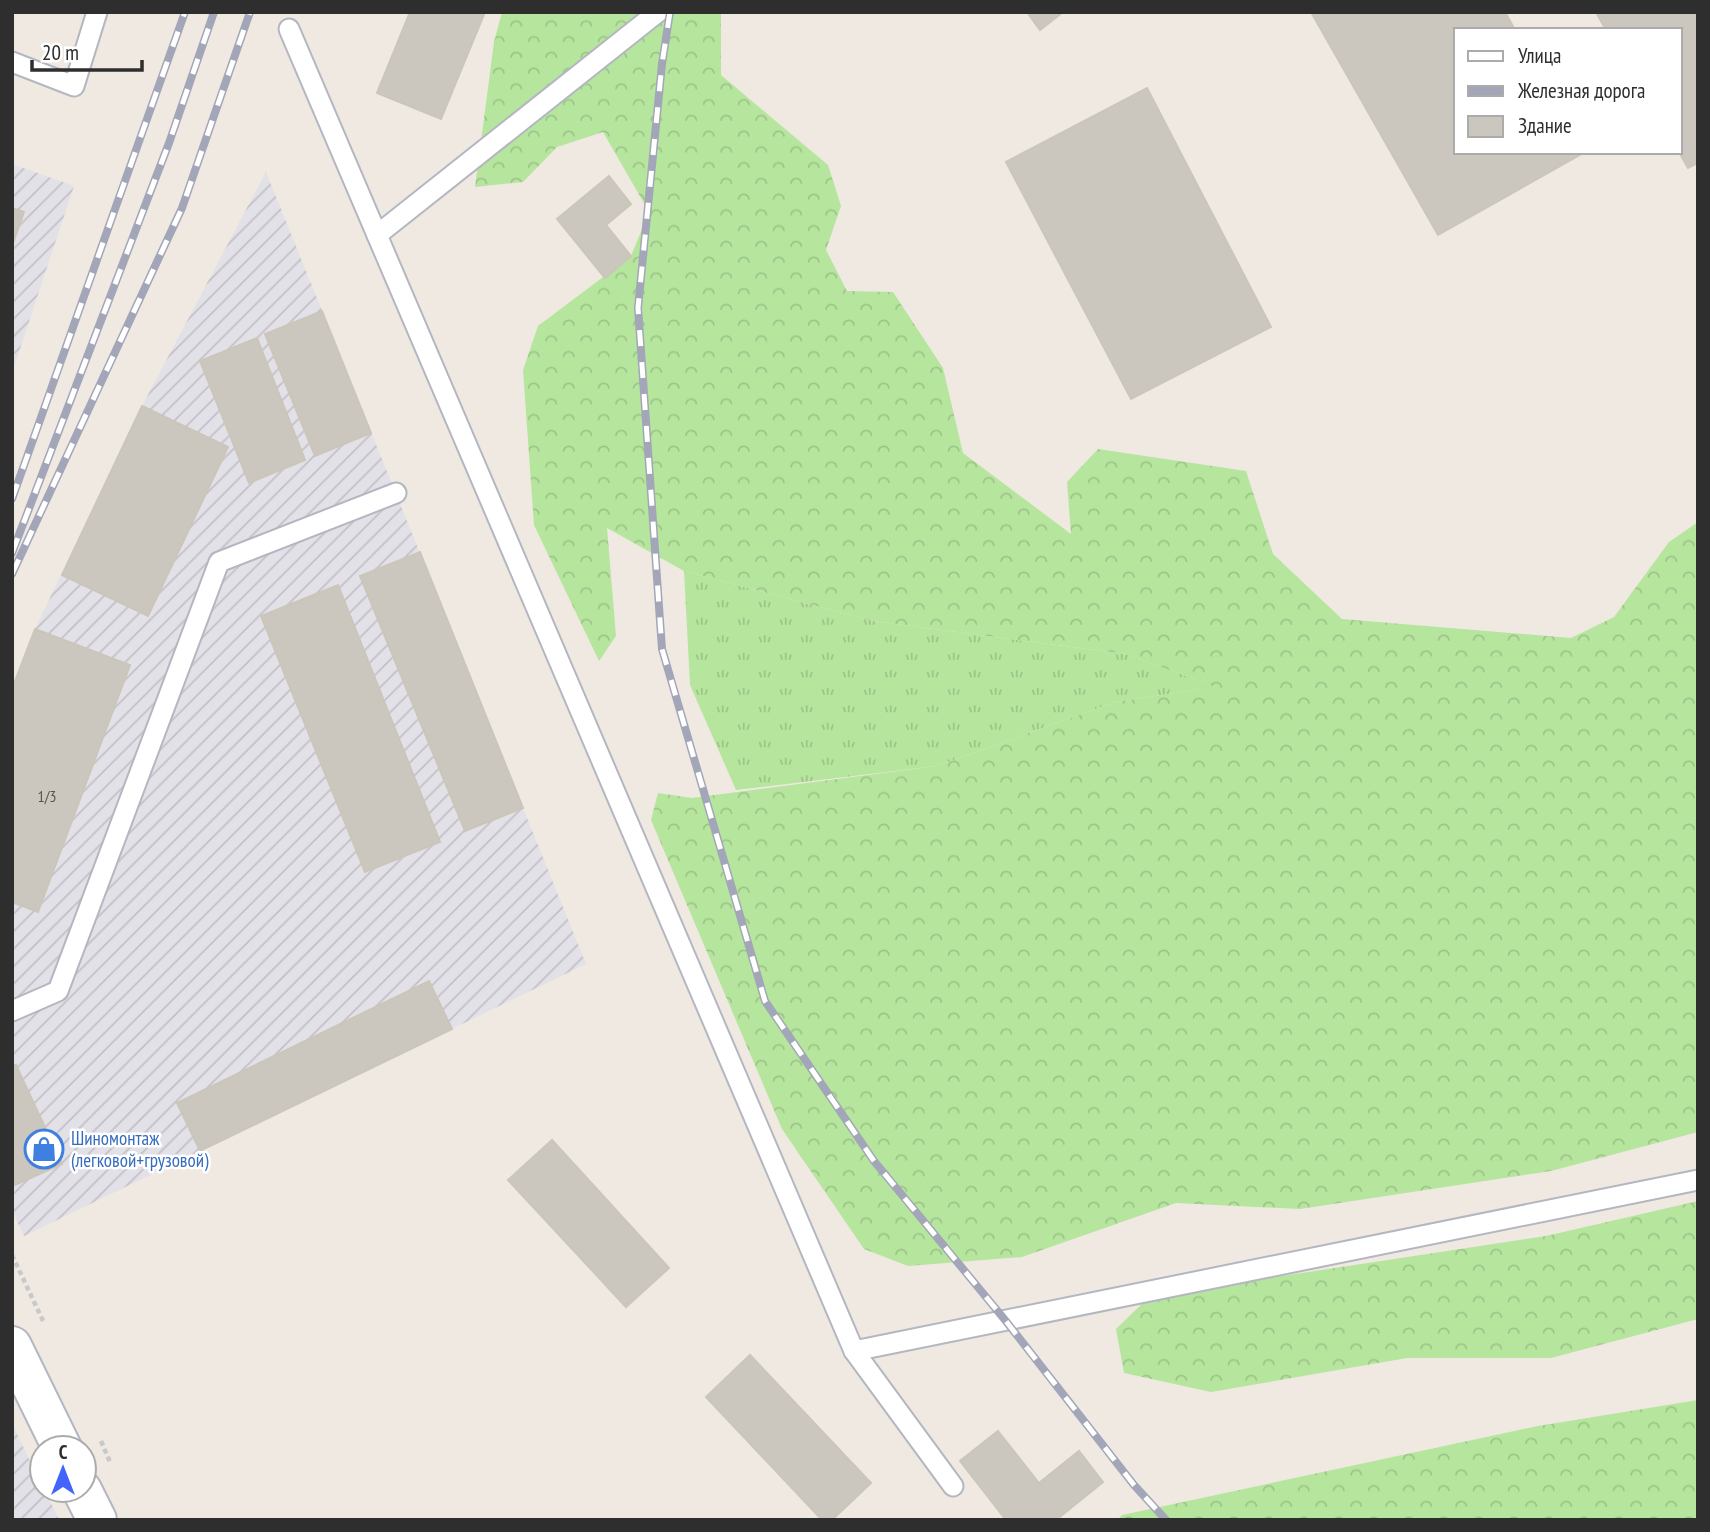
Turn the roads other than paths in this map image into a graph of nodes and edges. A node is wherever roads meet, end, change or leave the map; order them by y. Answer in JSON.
{"nodes":[{"id":1,"x":97,"y":12,"type":"edge"},
{"id":2,"x":658,"y":12,"type":"edge"},
{"id":3,"x":289,"y":29,"type":"dead end"},
{"id":4,"x":12,"y":62,"type":"edge"},
{"id":5,"x":377,"y":235,"type":"junction"},
{"id":6,"x":396,"y":493,"type":"dead end"},
{"id":7,"x":12,"y":1011,"type":"edge"},
{"id":8,"x":1698,"y":1180,"type":"edge"},
{"id":9,"x":12,"y":1346,"type":"edge"},
{"id":10,"x":854,"y":1351,"type":"junction"},
{"id":11,"x":55,"y":1434,"type":"edge"},
{"id":12,"x":953,"y":1486,"type":"dead end"},
{"id":13,"x":89,"y":1504,"type":"edge"},
{"id":14,"x":97,"y":1520,"type":"edge"}],
"edges":[{"from":1,"to":4,"type":"lane"},
{"from":2,"to":5,"type":"lane"},
{"from":3,"to":5,"type":"lane"},
{"from":5,"to":10,"type":"lane"},
{"from":6,"to":7,"type":"lane"},
{"from":8,"to":10,"type":"lane"},
{"from":9,"to":11,"type":"street"},
{"from":10,"to":12,"type":"lane"},
{"from":13,"to":14,"type":"street"}]}
